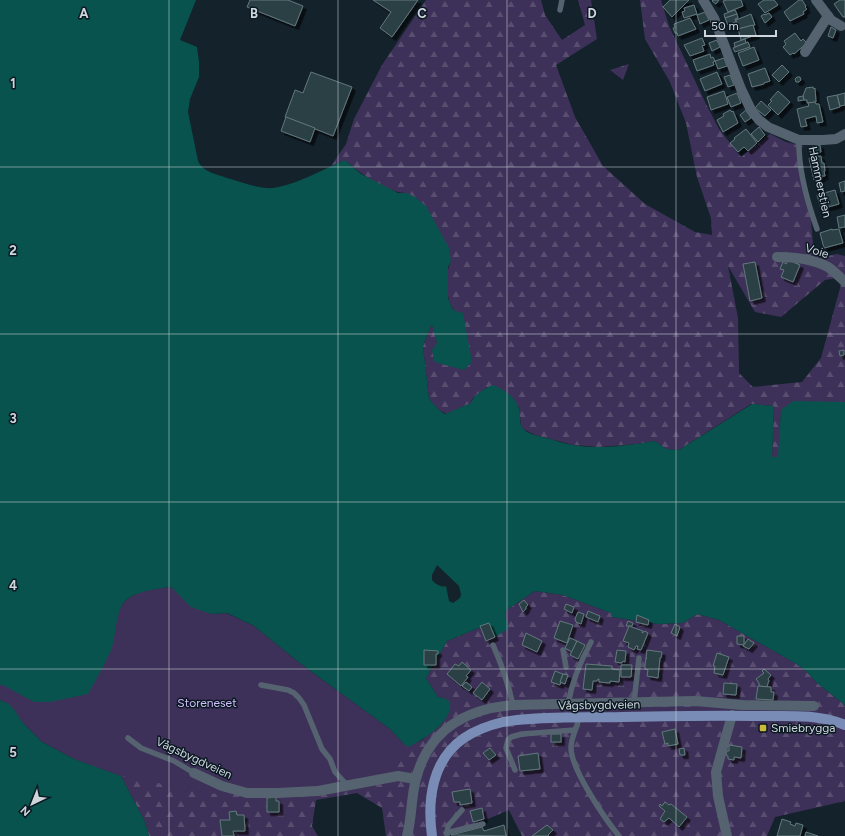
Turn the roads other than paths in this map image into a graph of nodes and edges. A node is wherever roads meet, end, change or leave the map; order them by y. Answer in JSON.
{"nodes":[{"id":1,"x":562,"y":0,"type":"edge"},
{"id":2,"x":703,"y":0,"type":"edge"},
{"id":3,"x":816,"y":0,"type":"edge"},
{"id":4,"x":560,"y":10,"type":"dead end"},
{"id":5,"x":828,"y":16,"type":"junction"},
{"id":6,"x":841,"y":26,"type":"dead end"},
{"id":7,"x":806,"y":52,"type":"dead end"},
{"id":8,"x":845,"y":134,"type":"edge"},
{"id":9,"x":799,"y":140,"type":"junction"},
{"id":10,"x":817,"y":229,"type":"dead end"},
{"id":11,"x":777,"y":257,"type":"dead end"},
{"id":12,"x":845,"y":282,"type":"edge"},
{"id":13,"x":590,"y":642,"type":"dead end"},
{"id":14,"x":493,"y":645,"type":"dead end"},
{"id":15,"x":563,"y":650,"type":"dead end"},
{"id":16,"x":639,"y":658,"type":"dead end"},
{"id":17,"x":566,"y":667,"type":"dead end"},
{"id":18,"x":261,"y":685,"type":"dead end"},
{"id":19,"x":634,"y":702,"type":"junction"},
{"id":20,"x":568,"y":704,"type":"junction"},
{"id":21,"x":513,"y":705,"type":"junction"},
{"id":22,"x":814,"y":706,"type":"dead end"},
{"id":23,"x":732,"y":716,"type":"junction"},
{"id":24,"x":579,"y":718,"type":"junction"},
{"id":25,"x":845,"y":725,"type":"edge"},
{"id":26,"x":575,"y":730,"type":"junction"},
{"id":27,"x":128,"y":738,"type":"dead end"},
{"id":28,"x":515,"y":770,"type":"dead end"},
{"id":29,"x":194,"y":773,"type":"joint"},
{"id":30,"x":415,"y":779,"type":"junction"},
{"id":31,"x":348,"y":786,"type":"junction"},
{"id":32,"x":462,"y":810,"type":"dead end"},
{"id":33,"x":483,"y":824,"type":"dead end"},
{"id":34,"x":446,"y":835,"type":"edge"},
{"id":35,"x":407,"y":836,"type":"edge"},
{"id":36,"x":432,"y":836,"type":"edge"},
{"id":37,"x":619,"y":836,"type":"edge"},
{"id":38,"x":727,"y":836,"type":"edge"}],
"edges":[{"from":1,"to":4,"type":"lane"},
{"from":2,"to":9,"type":"street","name":"Hammerstien"},
{"from":3,"to":5,"type":"street"},
{"from":5,"to":6,"type":"street"},
{"from":5,"to":7,"type":"street"},
{"from":8,"to":9,"type":"street","name":"Hammerstien"},
{"from":9,"to":10,"type":"lane","name":"Hammerstien"},
{"from":11,"to":12,"type":"street","name":"Voie"},
{"from":13,"to":20,"type":"lane","name":"Vågsbygdveien"},
{"from":14,"to":21,"type":"lane"},
{"from":15,"to":17,"type":"lane"},
{"from":16,"to":19,"type":"lane"},
{"from":18,"to":31,"type":"lane"},
{"from":19,"to":20,"type":"street","name":"Vågsbygdveien"},
{"from":19,"to":22,"type":"street","name":"Vågsbygdveien"},
{"from":20,"to":21,"type":"street","name":"Vågsbygdveien"},
{"from":21,"to":30,"type":"street","name":"Vågsbygdveien"},
{"from":23,"to":24,"type":"main road","name":"Vågsbygdveien"},
{"from":23,"to":25,"type":"main road","name":"Vågsbygdveien"},
{"from":23,"to":38,"type":"street"},
{"from":24,"to":26,"type":"lane"},
{"from":24,"to":36,"type":"main road","name":"Vågsbygdveien"},
{"from":26,"to":28,"type":"lane","name":"Vågsbygdveien"},
{"from":26,"to":37,"type":"lane"},
{"from":27,"to":29,"type":"lane","name":"Vågsbygdveien"},
{"from":29,"to":31,"type":"street","name":"Vågsbygdveien"},
{"from":30,"to":31,"type":"street","name":"Vågsbygdveien"},
{"from":30,"to":35,"type":"street","name":"Vågsbygdveien"},
{"from":32,"to":34,"type":"lane"},
{"from":33,"to":34,"type":"lane"}]}
